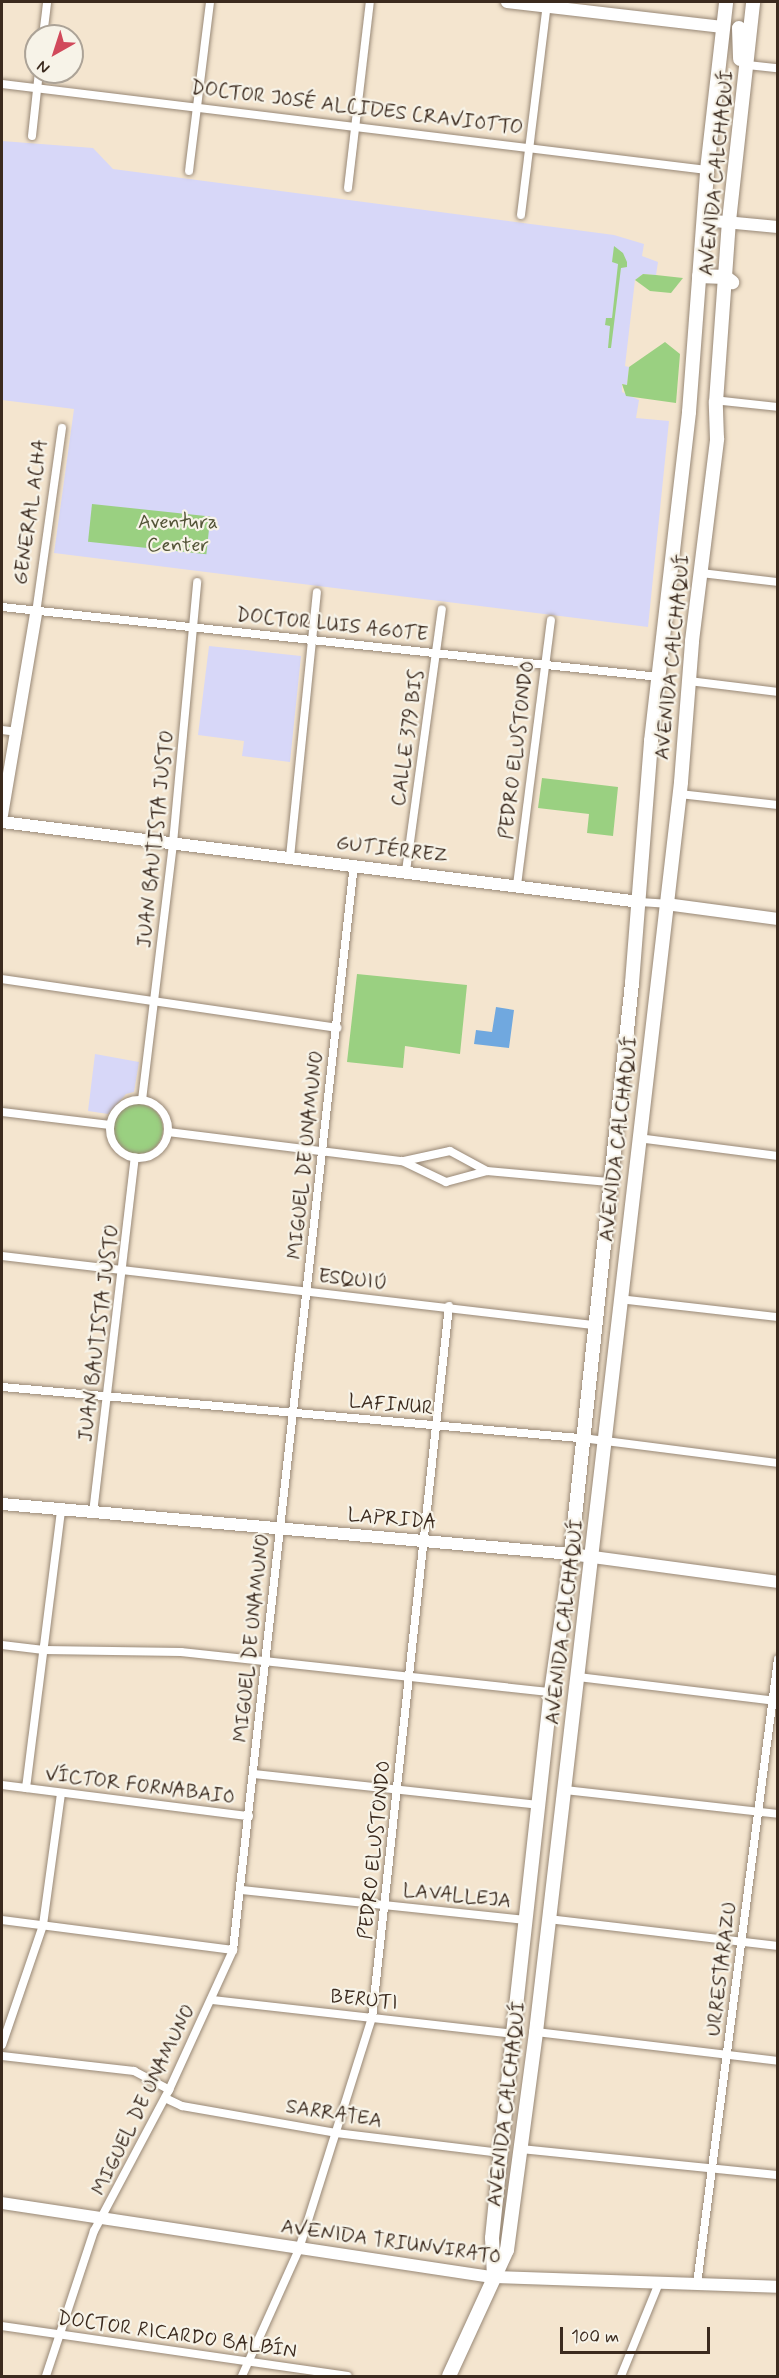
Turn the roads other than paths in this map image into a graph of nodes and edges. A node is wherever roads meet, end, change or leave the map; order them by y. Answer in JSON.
{"nodes":[{"id":1,"x":47,"y":2,"type":"edge"},
{"id":2,"x":210,"y":2,"type":"edge"},
{"id":3,"x":370,"y":2,"type":"edge"},
{"id":4,"x":507,"y":2,"type":"edge"},
{"id":5,"x":726,"y":2,"type":"edge"},
{"id":6,"x":753,"y":2,"type":"edge"},
{"id":7,"x":547,"y":4,"type":"edge"},
{"id":8,"x":44,"y":24,"type":"edge"},
{"id":9,"x":723,"y":27,"type":"junction"},
{"id":10,"x":745,"y":28,"type":"junction"},
{"id":11,"x":747,"y":65,"type":"junction"},
{"id":12,"x":777,"y":68,"type":"edge"},
{"id":13,"x":2,"y":84,"type":"edge"},
{"id":14,"x":38,"y":84,"type":"edge"},
{"id":15,"x":37,"y":88,"type":"junction"},
{"id":16,"x":198,"y":109,"type":"junction"},
{"id":17,"x":356,"y":127,"type":"junction"},
{"id":18,"x":32,"y":136,"type":"dead end"},
{"id":19,"x":529,"y":148,"type":"junction"},
{"id":20,"x":737,"y":148,"type":"junction"},
{"id":21,"x":707,"y":170,"type":"junction"},
{"id":22,"x":189,"y":171,"type":"dead end"},
{"id":23,"x":348,"y":188,"type":"dead end"},
{"id":24,"x":521,"y":215,"type":"dead end"},
{"id":25,"x":704,"y":220,"type":"junction"},
{"id":26,"x":729,"y":222,"type":"junction"},
{"id":27,"x":777,"y":227,"type":"edge"},
{"id":28,"x":699,"y":276,"type":"junction"},
{"id":29,"x":725,"y":277,"type":"junction"},
{"id":30,"x":727,"y":402,"type":"junction"},
{"id":31,"x":777,"y":407,"type":"edge"},
{"id":32,"x":62,"y":428,"type":"dead end"},
{"id":33,"x":717,"y":439,"type":"junction"},
{"id":34,"x":701,"y":573,"type":"junction"},
{"id":35,"x":197,"y":582,"type":"dead end"},
{"id":36,"x":777,"y":582,"type":"edge"},
{"id":37,"x":317,"y":592,"type":"dead end"},
{"id":38,"x":2,"y":607,"type":"edge"},
{"id":39,"x":442,"y":609,"type":"dead end"},
{"id":40,"x":36,"y":613,"type":"junction"},
{"id":41,"x":551,"y":620,"type":"dead end"},
{"id":42,"x":195,"y":629,"type":"junction"},
{"id":43,"x":312,"y":639,"type":"junction"},
{"id":44,"x":436,"y":652,"type":"junction"},
{"id":45,"x":544,"y":665,"type":"junction"},
{"id":46,"x":659,"y":677,"type":"junction"},
{"id":47,"x":695,"y":681,"type":"junction"},
{"id":48,"x":777,"y":692,"type":"edge"},
{"id":49,"x":2,"y":730,"type":"edge"},
{"id":50,"x":18,"y":732,"type":"junction"},
{"id":51,"x":679,"y":795,"type":"junction"},
{"id":52,"x":777,"y":805,"type":"edge"},
{"id":53,"x":2,"y":815,"type":"edge"},
{"id":54,"x":2,"y":822,"type":"edge"},
{"id":55,"x":173,"y":843,"type":"junction"},
{"id":56,"x":290,"y":857,"type":"junction"},
{"id":57,"x":354,"y":865,"type":"junction"},
{"id":58,"x":406,"y":871,"type":"junction"},
{"id":59,"x":517,"y":885,"type":"junction"},
{"id":60,"x":640,"y":902,"type":"junction"},
{"id":61,"x":666,"y":904,"type":"junction"},
{"id":62,"x":777,"y":919,"type":"edge"},
{"id":63,"x":2,"y":979,"type":"edge"},
{"id":64,"x":155,"y":1002,"type":"junction"},
{"id":65,"x":337,"y":1028,"type":"junction"},
{"id":66,"x":142,"y":1100,"type":"junction"},
{"id":67,"x":2,"y":1112,"type":"edge"},
{"id":68,"x":110,"y":1125,"type":"junction"},
{"id":69,"x":168,"y":1132,"type":"junction"},
{"id":70,"x":638,"y":1138,"type":"junction"},
{"id":71,"x":324,"y":1150,"type":"junction"},
{"id":72,"x":777,"y":1156,"type":"edge"},
{"id":73,"x":135,"y":1157,"type":"junction"},
{"id":74,"x":402,"y":1161,"type":"junction"},
{"id":75,"x":487,"y":1171,"type":"junction"},
{"id":76,"x":609,"y":1182,"type":"junction"},
{"id":77,"x":2,"y":1256,"type":"edge"},
{"id":78,"x":124,"y":1270,"type":"junction"},
{"id":79,"x":307,"y":1292,"type":"junction"},
{"id":80,"x":626,"y":1299,"type":"junction"},
{"id":81,"x":449,"y":1306,"type":"junction"},
{"id":82,"x":777,"y":1317,"type":"edge"},
{"id":83,"x":593,"y":1325,"type":"junction"},
{"id":84,"x":2,"y":1387,"type":"edge"},
{"id":85,"x":108,"y":1397,"type":"junction"},
{"id":86,"x":294,"y":1412,"type":"junction"},
{"id":87,"x":437,"y":1426,"type":"junction"},
{"id":88,"x":581,"y":1438,"type":"junction"},
{"id":89,"x":604,"y":1441,"type":"junction"},
{"id":90,"x":777,"y":1463,"type":"edge"},
{"id":91,"x":2,"y":1504,"type":"edge"},
{"id":92,"x":61,"y":1510,"type":"junction"},
{"id":93,"x":93,"y":1513,"type":"junction"},
{"id":94,"x":280,"y":1529,"type":"junction"},
{"id":95,"x":426,"y":1541,"type":"junction"},
{"id":96,"x":571,"y":1554,"type":"junction"},
{"id":97,"x":593,"y":1557,"type":"junction"},
{"id":98,"x":777,"y":1582,"type":"edge"},
{"id":99,"x":2,"y":1645,"type":"edge"},
{"id":100,"x":44,"y":1650,"type":"junction"},
{"id":101,"x":777,"y":1659,"type":"edge"},
{"id":102,"x":265,"y":1663,"type":"junction"},
{"id":103,"x":410,"y":1677,"type":"junction"},
{"id":104,"x":578,"y":1677,"type":"junction"},
{"id":105,"x":551,"y":1692,"type":"junction"},
{"id":106,"x":775,"y":1701,"type":"edge"},
{"id":107,"x":254,"y":1774,"type":"junction"},
{"id":108,"x":2,"y":1785,"type":"edge"},
{"id":109,"x":26,"y":1788,"type":"junction"},
{"id":110,"x":565,"y":1790,"type":"junction"},
{"id":111,"x":61,"y":1792,"type":"junction"},
{"id":112,"x":398,"y":1792,"type":"junction"},
{"id":113,"x":538,"y":1805,"type":"junction"},
{"id":114,"x":759,"y":1812,"type":"junction"},
{"id":115,"x":777,"y":1814,"type":"edge"},
{"id":116,"x":249,"y":1816,"type":"junction"},
{"id":117,"x":241,"y":1890,"type":"junction"},
{"id":118,"x":386,"y":1905,"type":"junction"},
{"id":119,"x":548,"y":1919,"type":"junction"},
{"id":120,"x":2,"y":1920,"type":"edge"},
{"id":121,"x":526,"y":1920,"type":"junction"},
{"id":122,"x":43,"y":1925,"type":"junction"},
{"id":123,"x":742,"y":1942,"type":"junction"},
{"id":124,"x":777,"y":1946,"type":"edge"},
{"id":125,"x":233,"y":1950,"type":"junction"},
{"id":126,"x":212,"y":2000,"type":"junction"},
{"id":127,"x":372,"y":2018,"type":"junction"},
{"id":128,"x":536,"y":2032,"type":"junction"},
{"id":129,"x":513,"y":2034,"type":"junction"},
{"id":130,"x":2,"y":2045,"type":"edge"},
{"id":131,"x":727,"y":2055,"type":"junction"},
{"id":132,"x":2,"y":2056,"type":"edge"},
{"id":133,"x":777,"y":2061,"type":"edge"},
{"id":134,"x":167,"y":2094,"type":"junction"},
{"id":135,"x":336,"y":2133,"type":"junction"},
{"id":136,"x":520,"y":2149,"type":"junction"},
{"id":137,"x":501,"y":2153,"type":"junction"},
{"id":138,"x":713,"y":2168,"type":"junction"},
{"id":139,"x":777,"y":2175,"type":"edge"},
{"id":140,"x":2,"y":2203,"type":"edge"},
{"id":141,"x":102,"y":2219,"type":"junction"},
{"id":142,"x":300,"y":2249,"type":"junction"},
{"id":143,"x":494,"y":2277,"type":"junction"},
{"id":144,"x":659,"y":2283,"type":"junction"},
{"id":145,"x":697,"y":2284,"type":"junction"},
{"id":146,"x":777,"y":2287,"type":"edge"},
{"id":147,"x":2,"y":2326,"type":"edge"},
{"id":148,"x":59,"y":2335,"type":"junction"},
{"id":149,"x":249,"y":2361,"type":"junction"},
{"id":150,"x":46,"y":2376,"type":"edge"},
{"id":151,"x":242,"y":2376,"type":"edge"},
{"id":152,"x":347,"y":2376,"type":"edge"},
{"id":153,"x":449,"y":2376,"type":"edge"},
{"id":154,"x":621,"y":2376,"type":"edge"}],
"edges":[{"from":1,"to":8,"type":"street"},
{"from":2,"to":16,"type":"street"},
{"from":3,"to":17,"type":"street"},
{"from":4,"to":7,"type":"street"},
{"from":5,"to":9,"type":"main road","name":"AVENIDA CALCHAQUÍ"},
{"from":6,"to":10,"type":"main road","name":"AVENIDA CALCHAQUÍ"},
{"from":7,"to":9,"type":"street"},
{"from":7,"to":19,"type":"street"},
{"from":9,"to":10,"type":"street"},
{"from":9,"to":21,"type":"main road","name":"AVENIDA CALCHAQUÍ"},
{"from":10,"to":11,"type":"main road","name":"AVENIDA CALCHAQUÍ"},
{"from":10,"to":20,"type":"main road"},
{"from":11,"to":12,"type":"street"},
{"from":11,"to":20,"type":"main road","name":"AVENIDA CALCHAQUÍ"},
{"from":13,"to":15,"type":"street","name":"DOCTOR JOSÉ ALCIDES CRAVIOTTO"},
{"from":14,"to":15,"type":"street"},
{"from":15,"to":16,"type":"street","name":"DOCTOR JOSÉ ALCIDES CRAVIOTTO"},
{"from":15,"to":18,"type":"street"},
{"from":16,"to":17,"type":"street","name":"DOCTOR JOSÉ ALCIDES CRAVIOTTO"},
{"from":16,"to":22,"type":"street"},
{"from":17,"to":19,"type":"street","name":"DOCTOR JOSÉ ALCIDES CRAVIOTTO"},
{"from":17,"to":23,"type":"street"},
{"from":19,"to":21,"type":"street","name":"DOCTOR JOSÉ ALCIDES CRAVIOTTO"},
{"from":19,"to":24,"type":"street"},
{"from":20,"to":26,"type":"main road","name":"AVENIDA CALCHAQUÍ"},
{"from":21,"to":25,"type":"main road","name":"AVENIDA CALCHAQUÍ"},
{"from":25,"to":26,"type":"street"},
{"from":25,"to":28,"type":"main road","name":"AVENIDA CALCHAQUÍ"},
{"from":26,"to":27,"type":"street"},
{"from":26,"to":29,"type":"main road","name":"AVENIDA CALCHAQUÍ"},
{"from":28,"to":29,"type":"main road"},
{"from":28,"to":46,"type":"main road","name":"AVENIDA CALCHAQUÍ"},
{"from":29,"to":30,"type":"main road"},
{"from":29,"to":33,"type":"main road","name":"AVENIDA CALCHAQUÍ"},
{"from":30,"to":31,"type":"street"},
{"from":30,"to":33,"type":"main road"},
{"from":32,"to":40,"type":"street","name":"GENERAL ACHA"},
{"from":33,"to":34,"type":"main road","name":"AVENIDA CALCHAQUÍ"},
{"from":34,"to":36,"type":"street"},
{"from":34,"to":47,"type":"main road","name":"AVENIDA CALCHAQUÍ"},
{"from":35,"to":42,"type":"street","name":"JUAN BAUTISTA JUSTO"},
{"from":37,"to":43,"type":"street"},
{"from":38,"to":40,"type":"street","name":"DOCTOR LUIS AGOTE"},
{"from":39,"to":44,"type":"street","name":"CALLE 379 BIS"},
{"from":40,"to":42,"type":"street","name":"DOCTOR LUIS AGOTE"},
{"from":40,"to":50,"type":"street","name":"GENERAL ACHA"},
{"from":41,"to":45,"type":"street","name":"PEDRO ELUSTONDO"},
{"from":42,"to":43,"type":"street","name":"DOCTOR LUIS AGOTE"},
{"from":42,"to":55,"type":"street","name":"JUAN BAUTISTA JUSTO"},
{"from":43,"to":44,"type":"street","name":"DOCTOR LUIS AGOTE"},
{"from":43,"to":56,"type":"street"},
{"from":44,"to":45,"type":"street","name":"DOCTOR LUIS AGOTE"},
{"from":44,"to":58,"type":"street","name":"CALLE 379 BIS"},
{"from":45,"to":46,"type":"street","name":"DOCTOR LUIS AGOTE"},
{"from":45,"to":59,"type":"street","name":"PEDRO ELUSTONDO"},
{"from":46,"to":60,"type":"main road","name":"AVENIDA CALCHAQUÍ"},
{"from":47,"to":48,"type":"street"},
{"from":47,"to":51,"type":"main road","name":"AVENIDA CALCHAQUÍ"},
{"from":49,"to":50,"type":"street"},
{"from":50,"to":53,"type":"street","name":"GENERAL ACHA"},
{"from":51,"to":52,"type":"street"},
{"from":51,"to":61,"type":"main road","name":"AVENIDA CALCHAQUÍ"},
{"from":54,"to":55,"type":"street","name":"GUTIÉRREZ"},
{"from":55,"to":56,"type":"street","name":"GUTIÉRREZ"},
{"from":55,"to":64,"type":"street","name":"JUAN BAUTISTA JUSTO"},
{"from":56,"to":57,"type":"street","name":"GUTIÉRREZ"},
{"from":57,"to":58,"type":"street","name":"GUTIÉRREZ"},
{"from":57,"to":65,"type":"street","name":"MIGUEL DE UNAMUNO"},
{"from":58,"to":59,"type":"street","name":"GUTIÉRREZ"},
{"from":59,"to":60,"type":"street","name":"GUTIÉRREZ"},
{"from":60,"to":61,"type":"street","name":"GUTIÉRREZ"},
{"from":60,"to":76,"type":"main road","name":"AVENIDA CALCHAQUÍ"},
{"from":61,"to":62,"type":"street","name":"GUTIÉRREZ"},
{"from":61,"to":70,"type":"main road","name":"AVENIDA CALCHAQUÍ"},
{"from":63,"to":64,"type":"street"},
{"from":64,"to":65,"type":"street"},
{"from":64,"to":66,"type":"street","name":"JUAN BAUTISTA JUSTO"},
{"from":65,"to":71,"type":"street","name":"MIGUEL DE UNAMUNO"},
{"from":66,"to":68,"type":"street"},
{"from":66,"to":69,"type":"street"},
{"from":67,"to":68,"type":"street"},
{"from":68,"to":73,"type":"street"},
{"from":69,"to":71,"type":"street"},
{"from":69,"to":73,"type":"street"},
{"from":70,"to":72,"type":"street"},
{"from":70,"to":80,"type":"main road","name":"AVENIDA CALCHAQUÍ"},
{"from":71,"to":74,"type":"street"},
{"from":71,"to":79,"type":"street","name":"MIGUEL DE UNAMUNO"},
{"from":73,"to":78,"type":"street","name":"JUAN BAUTISTA JUSTO"},
{"from":74,"to":75,"type":"street"},
{"from":74,"to":75,"type":"street"},
{"from":75,"to":76,"type":"street"},
{"from":76,"to":83,"type":"main road","name":"AVENIDA CALCHAQUÍ"},
{"from":77,"to":78,"type":"street","name":"ESQUIÚ"},
{"from":78,"to":79,"type":"street","name":"ESQUIÚ"},
{"from":78,"to":85,"type":"street","name":"JUAN BAUTISTA JUSTO"},
{"from":79,"to":81,"type":"street","name":"ESQUIÚ"},
{"from":79,"to":86,"type":"street","name":"MIGUEL DE UNAMUNO"},
{"from":80,"to":82,"type":"street"},
{"from":80,"to":89,"type":"main road","name":"AVENIDA CALCHAQUÍ"},
{"from":81,"to":83,"type":"street","name":"ESQUIÚ"},
{"from":81,"to":87,"type":"street","name":"PEDRO ELUSTONDO"},
{"from":83,"to":88,"type":"main road","name":"AVENIDA CALCHAQUÍ"},
{"from":84,"to":85,"type":"street","name":"LAFINUR"},
{"from":85,"to":86,"type":"street","name":"LAFINUR"},
{"from":85,"to":93,"type":"street","name":"JUAN BAUTISTA JUSTO"},
{"from":86,"to":87,"type":"street","name":"LAFINUR"},
{"from":86,"to":94,"type":"street","name":"MIGUEL DE UNAMUNO"},
{"from":87,"to":88,"type":"street","name":"LAFINUR"},
{"from":87,"to":95,"type":"street","name":"PEDRO ELUSTONDO"},
{"from":88,"to":89,"type":"street","name":"LAFINUR"},
{"from":88,"to":96,"type":"main road","name":"AVENIDA CALCHAQUÍ"},
{"from":89,"to":90,"type":"street","name":"LAFINUR"},
{"from":89,"to":97,"type":"main road","name":"AVENIDA CALCHAQUÍ"},
{"from":91,"to":92,"type":"street","name":"LAPRIDA"},
{"from":92,"to":93,"type":"street","name":"LAPRIDA"},
{"from":92,"to":100,"type":"street"},
{"from":93,"to":94,"type":"street","name":"LAPRIDA"},
{"from":94,"to":95,"type":"street","name":"LAPRIDA"},
{"from":94,"to":102,"type":"street","name":"MIGUEL DE UNAMUNO"},
{"from":95,"to":96,"type":"street","name":"LAPRIDA"},
{"from":95,"to":103,"type":"street","name":"PEDRO ELUSTONDO"},
{"from":96,"to":97,"type":"street","name":"LAPRIDA"},
{"from":96,"to":105,"type":"main road","name":"AVENIDA CALCHAQUÍ"},
{"from":97,"to":98,"type":"street","name":"LAPRIDA"},
{"from":97,"to":104,"type":"main road","name":"AVENIDA CALCHAQUÍ"},
{"from":99,"to":100,"type":"street"},
{"from":100,"to":102,"type":"street"},
{"from":100,"to":109,"type":"street"},
{"from":101,"to":106,"type":"street","name":"URRESTARAZU"},
{"from":102,"to":103,"type":"street"},
{"from":102,"to":107,"type":"street","name":"MIGUEL DE UNAMUNO"},
{"from":103,"to":105,"type":"street"},
{"from":103,"to":112,"type":"street","name":"PEDRO ELUSTONDO"},
{"from":104,"to":106,"type":"street"},
{"from":104,"to":110,"type":"main road","name":"AVENIDA CALCHAQUÍ"},
{"from":105,"to":113,"type":"main road","name":"AVENIDA CALCHAQUÍ"},
{"from":106,"to":114,"type":"street","name":"URRESTARAZU"},
{"from":107,"to":112,"type":"street","name":"VÍCTOR FORNABAIO"},
{"from":107,"to":116,"type":"street","name":"MIGUEL DE UNAMUNO"},
{"from":108,"to":109,"type":"street","name":"VÍCTOR FORNABAIO"},
{"from":109,"to":111,"type":"street","name":"VÍCTOR FORNABAIO"},
{"from":110,"to":114,"type":"street"},
{"from":110,"to":119,"type":"main road","name":"AVENIDA CALCHAQUÍ"},
{"from":111,"to":116,"type":"street","name":"VÍCTOR FORNABAIO"},
{"from":111,"to":122,"type":"street"},
{"from":112,"to":113,"type":"street","name":"VÍCTOR FORNABAIO"},
{"from":112,"to":118,"type":"street","name":"PEDRO ELUSTONDO"},
{"from":113,"to":121,"type":"main road","name":"AVENIDA CALCHAQUÍ"},
{"from":114,"to":115,"type":"street"},
{"from":114,"to":123,"type":"street","name":"URRESTARAZU"},
{"from":116,"to":117,"type":"street","name":"MIGUEL DE UNAMUNO"},
{"from":117,"to":118,"type":"street","name":"LAVALLEJA"},
{"from":117,"to":125,"type":"street","name":"MIGUEL DE UNAMUNO"},
{"from":118,"to":121,"type":"street","name":"LAVALLEJA"},
{"from":118,"to":127,"type":"street","name":"PEDRO ELUSTONDO"},
{"from":119,"to":123,"type":"street"},
{"from":119,"to":128,"type":"main road","name":"AVENIDA CALCHAQUÍ"},
{"from":120,"to":122,"type":"street"},
{"from":121,"to":129,"type":"main road","name":"AVENIDA CALCHAQUÍ"},
{"from":122,"to":125,"type":"street"},
{"from":122,"to":130,"type":"street"},
{"from":123,"to":124,"type":"street"},
{"from":123,"to":131,"type":"street","name":"URRESTARAZU"},
{"from":125,"to":126,"type":"street","name":"MIGUEL DE UNAMUNO"},
{"from":126,"to":127,"type":"street","name":"BERUTI"},
{"from":126,"to":134,"type":"street","name":"MIGUEL DE UNAMUNO"},
{"from":127,"to":129,"type":"street","name":"BERUTI"},
{"from":127,"to":135,"type":"street","name":"PEDRO ELUSTONDO"},
{"from":128,"to":131,"type":"street"},
{"from":128,"to":136,"type":"main road","name":"AVENIDA CALCHAQUÍ"},
{"from":129,"to":137,"type":"main road","name":"AVENIDA CALCHAQUÍ"},
{"from":131,"to":133,"type":"street"},
{"from":131,"to":138,"type":"street","name":"URRESTARAZU"},
{"from":132,"to":134,"type":"street","name":"SARRATEA"},
{"from":134,"to":135,"type":"street","name":"SARRATEA"},
{"from":134,"to":141,"type":"street","name":"MIGUEL DE UNAMUNO"},
{"from":135,"to":137,"type":"street","name":"SARRATEA"},
{"from":135,"to":142,"type":"street","name":"PEDRO ELUSTONDO"},
{"from":136,"to":138,"type":"street"},
{"from":136,"to":143,"type":"main road","name":"AVENIDA CALCHAQUÍ"},
{"from":137,"to":143,"type":"main road","name":"AVENIDA CALCHAQUÍ"},
{"from":138,"to":139,"type":"street"},
{"from":138,"to":145,"type":"street","name":"URRESTARAZU"},
{"from":140,"to":141,"type":"street","name":"AVENIDA TRIUNVIRATO"},
{"from":141,"to":142,"type":"street","name":"AVENIDA TRIUNVIRATO"},
{"from":141,"to":148,"type":"street","name":"MIGUEL DE UNAMUNO"},
{"from":142,"to":143,"type":"street","name":"AVENIDA TRIUNVIRATO"},
{"from":142,"to":149,"type":"street","name":"PEDRO ELUSTONDO"},
{"from":143,"to":144,"type":"street","name":"AVENIDA TRIUNVIRATO"},
{"from":143,"to":153,"type":"main road","name":"AVENIDA CALCHAQUÍ"},
{"from":144,"to":145,"type":"street","name":"AVENIDA TRIUNVIRATO"},
{"from":144,"to":154,"type":"street"},
{"from":145,"to":146,"type":"street","name":"AVENIDA TRIUNVIRATO"},
{"from":147,"to":148,"type":"street","name":"DOCTOR RICARDO BALBÍN"},
{"from":148,"to":149,"type":"street","name":"DOCTOR RICARDO BALBÍN"},
{"from":148,"to":150,"type":"street","name":"MIGUEL DE UNAMUNO"},
{"from":149,"to":151,"type":"street","name":"PEDRO ELUSTONDO"},
{"from":149,"to":152,"type":"street","name":"DOCTOR RICARDO BALBÍN"}]}
